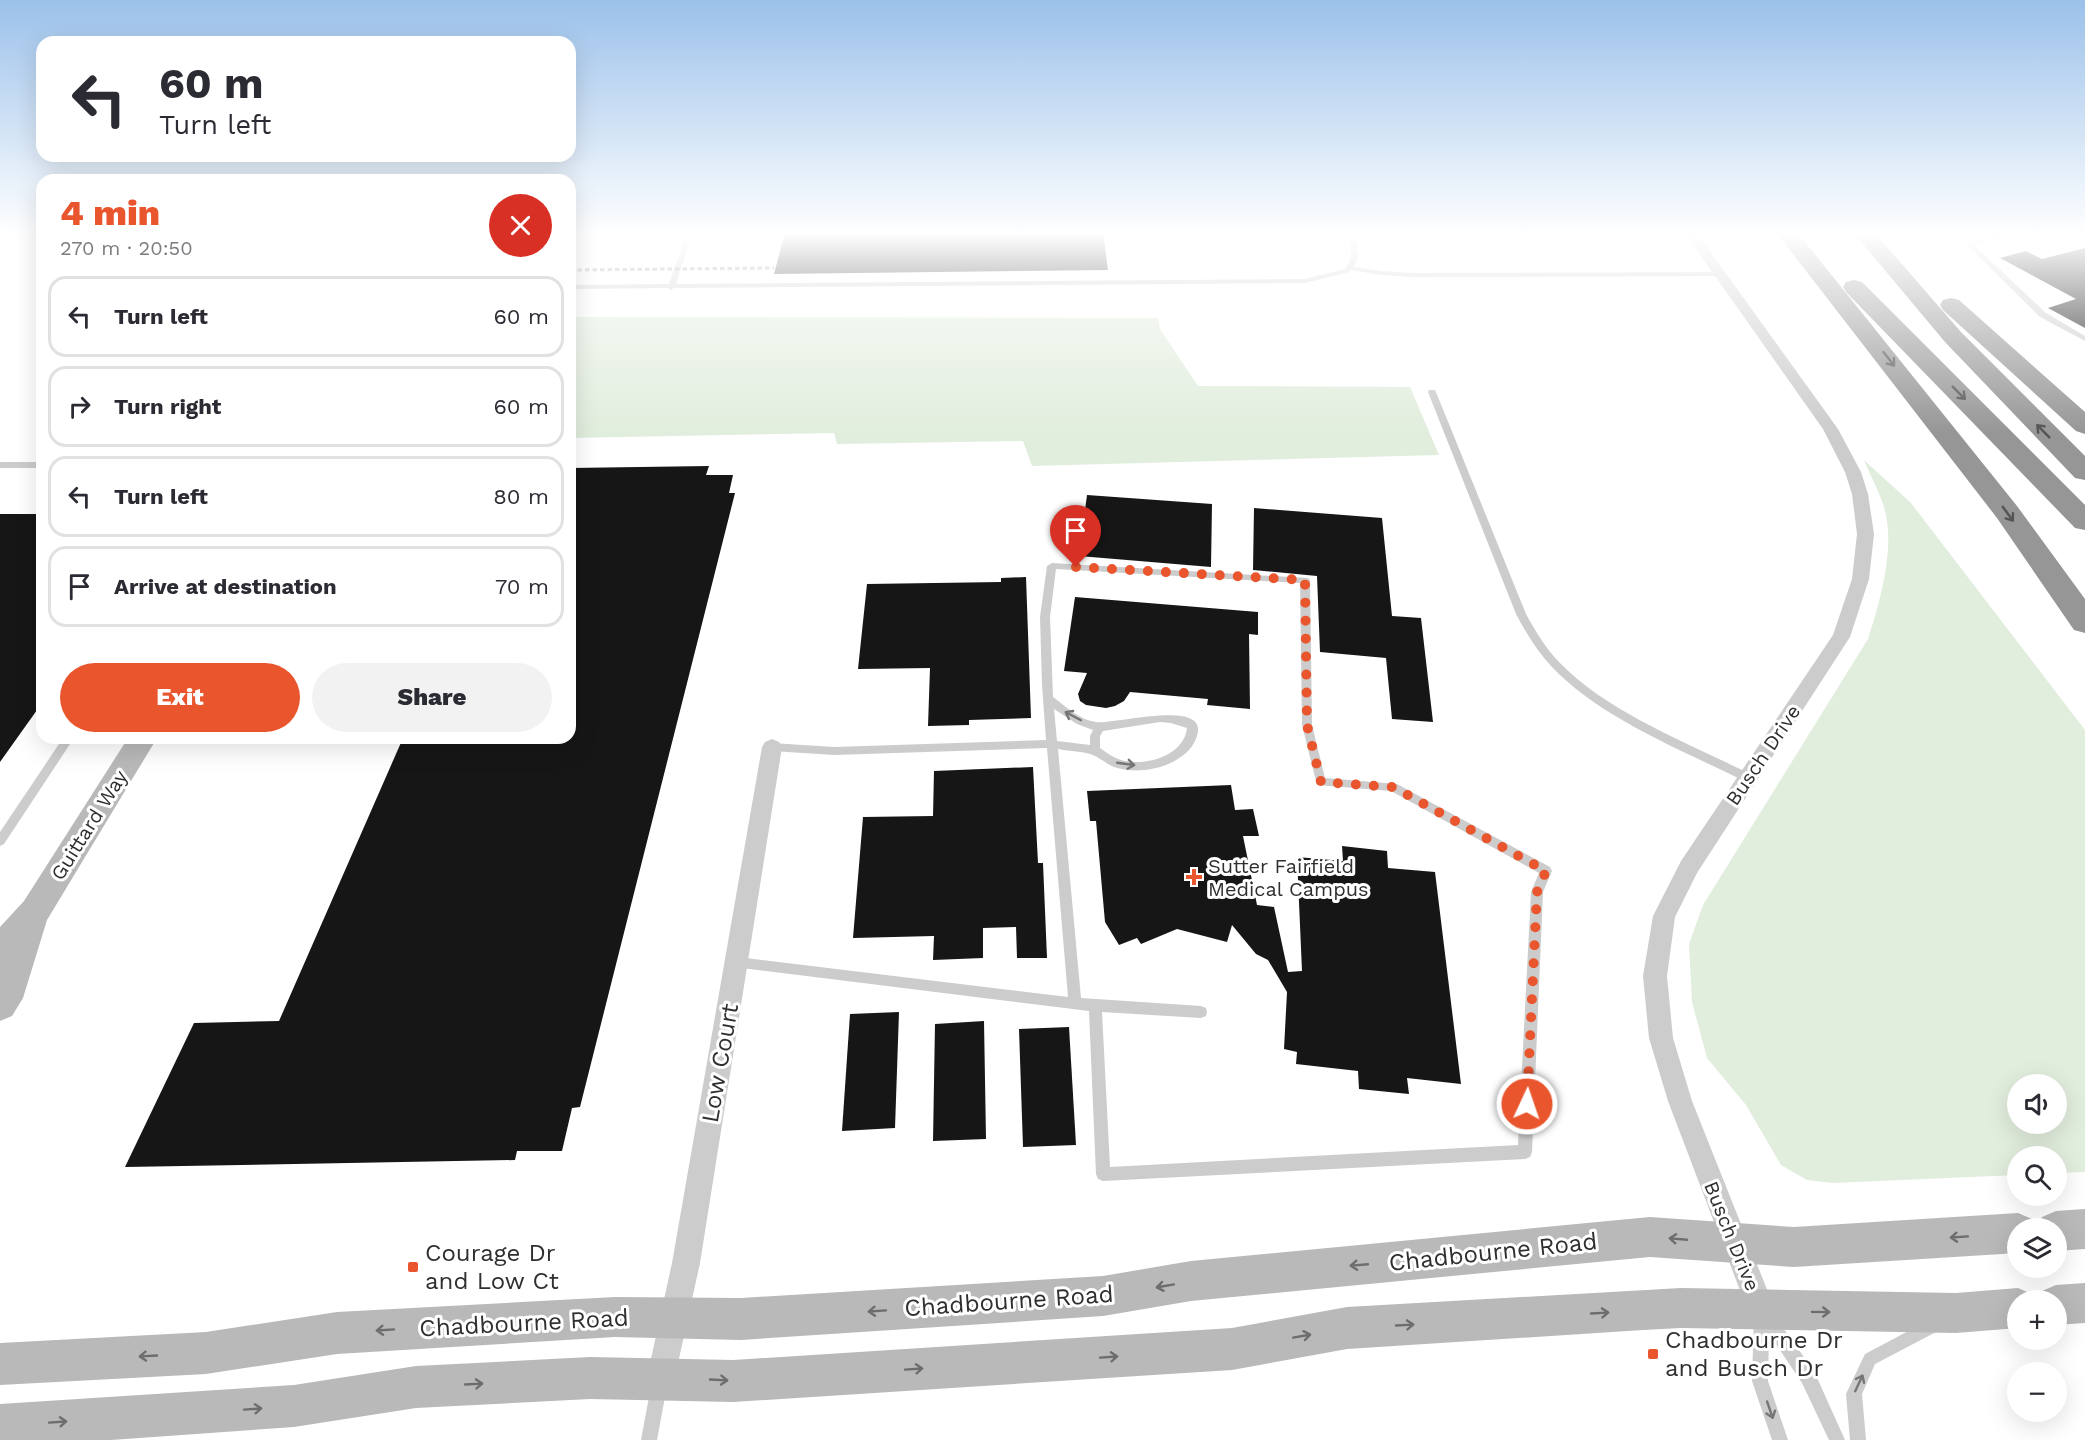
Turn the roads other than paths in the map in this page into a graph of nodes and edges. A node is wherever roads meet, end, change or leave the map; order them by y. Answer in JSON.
{"nodes":[{"id":1,"x":1738,"y":299,"type":"edge"},
{"id":2,"x":1839,"y":299,"type":"edge"},
{"id":3,"x":1867,"y":299,"type":"edge"},
{"id":4,"x":1921,"y":299,"type":"edge"},
{"id":5,"x":1946,"y":299,"type":"edge"},
{"id":6,"x":2027,"y":299,"type":"edge"},
{"id":7,"x":2085,"y":339,"type":"edge"},
{"id":8,"x":1432,"y":392,"type":"dead end"},
{"id":9,"x":2085,"y":426,"type":"edge"},
{"id":10,"x":0,"y":465,"type":"edge"},
{"id":11,"x":36,"y":465,"type":"edge"},
{"id":12,"x":2085,"y":472,"type":"edge"},
{"id":13,"x":2085,"y":521,"type":"edge"},
{"id":14,"x":2085,"y":622,"type":"edge"},
{"id":15,"x":1049,"y":699,"type":"junction"},
{"id":16,"x":1099,"y":728,"type":"junction"},
{"id":17,"x":65,"y":744,"type":"edge"},
{"id":18,"x":139,"y":744,"type":"edge"},
{"id":19,"x":1050,"y":744,"type":"junction"},
{"id":20,"x":772,"y":747,"type":"joint"},
{"id":21,"x":1095,"y":750,"type":"junction"},
{"id":22,"x":1748,"y":778,"type":"junction"},
{"id":23,"x":0,"y":841,"type":"edge"},
{"id":24,"x":35,"y":911,"type":"junction"},
{"id":25,"x":0,"y":951,"type":"edge"},
{"id":26,"x":737,"y":963,"type":"junction"},
{"id":27,"x":1075,"y":1004,"type":"junction"},
{"id":28,"x":0,"y":1005,"type":"edge"},
{"id":29,"x":1095,"y":1006,"type":"junction"},
{"id":30,"x":1201,"y":1012,"type":"dead end"},
{"id":31,"x":2085,"y":1229,"type":"edge"},
{"id":32,"x":2067,"y":1230,"type":"edge"},
{"id":33,"x":2007,"y":1234,"type":"edge"},
{"id":34,"x":1737,"y":1244,"type":"junction"},
{"id":35,"x":2085,"y":1303,"type":"edge"},
{"id":36,"x":2067,"y":1304,"type":"edge"},
{"id":37,"x":2007,"y":1309,"type":"edge"},
{"id":38,"x":1762,"y":1312,"type":"junction"},
{"id":39,"x":1956,"y":1313,"type":"junction"},
{"id":40,"x":674,"y":1317,"type":"junction"},
{"id":41,"x":0,"y":1364,"type":"edge"},
{"id":42,"x":661,"y":1377,"type":"junction"},
{"id":43,"x":0,"y":1426,"type":"edge"},
{"id":44,"x":649,"y":1440,"type":"edge"},
{"id":45,"x":1780,"y":1440,"type":"edge"},
{"id":46,"x":1837,"y":1440,"type":"edge"},
{"id":47,"x":1858,"y":1440,"type":"edge"}],
"edges":[{"from":1,"to":22,"type":"street","name":"Busch Drive"},
{"from":2,"to":14,"type":"highway","one_way":true},
{"from":3,"to":13,"type":"highway","one_way":true},
{"from":12,"to":4,"type":"highway","one_way":true},
{"from":5,"to":9,"type":"highway"},
{"from":6,"to":7,"type":"lane"},
{"from":8,"to":22,"type":"lane"},
{"from":10,"to":11,"type":"lane"},
{"from":16,"to":15,"type":"lane","one_way":true},
{"from":15,"to":19,"type":"lane"},
{"from":15,"to":29,"type":"lane"},
{"from":16,"to":21,"type":"lane"},
{"from":21,"to":16,"type":"lane","one_way":true},
{"from":17,"to":23,"type":"lane"},
{"from":18,"to":24,"type":"main road","name":"Guittard Way"},
{"from":19,"to":20,"type":"lane"},
{"from":19,"to":21,"type":"lane"},
{"from":19,"to":27,"type":"lane"},
{"from":20,"to":26,"type":"street","name":"Low Court"},
{"from":22,"to":34,"type":"street","name":"Busch Drive"},
{"from":24,"to":25,"type":"main road","name":"Guittard Way"},
{"from":24,"to":28,"type":"main road","name":"Guittard Way"},
{"from":26,"to":27,"type":"lane"},
{"from":26,"to":40,"type":"street","name":"Low Court"},
{"from":27,"to":29,"type":"lane"},
{"from":29,"to":30,"type":"lane"},
{"from":31,"to":32,"type":"main road"},
{"from":33,"to":34,"type":"main road","name":"Chadbourne Road","one_way":true},
{"from":34,"to":38,"type":"street","name":"Busch Drive"},
{"from":34,"to":40,"type":"main road","name":"Chadbourne Road","one_way":true},
{"from":35,"to":36,"type":"main road"},
{"from":37,"to":39,"type":"main road"},
{"from":38,"to":39,"type":"main road","one_way":true},
{"from":42,"to":38,"type":"main road","one_way":true},
{"from":38,"to":45,"type":"lane","one_way":true},
{"from":38,"to":46,"type":"lane"},
{"from":47,"to":39,"type":"lane","one_way":true},
{"from":40,"to":41,"type":"main road","name":"Chadbourne Road","one_way":true},
{"from":40,"to":42,"type":"street","name":"Low Court"},
{"from":43,"to":42,"type":"main road","one_way":true},
{"from":42,"to":44,"type":"lane"}]}
